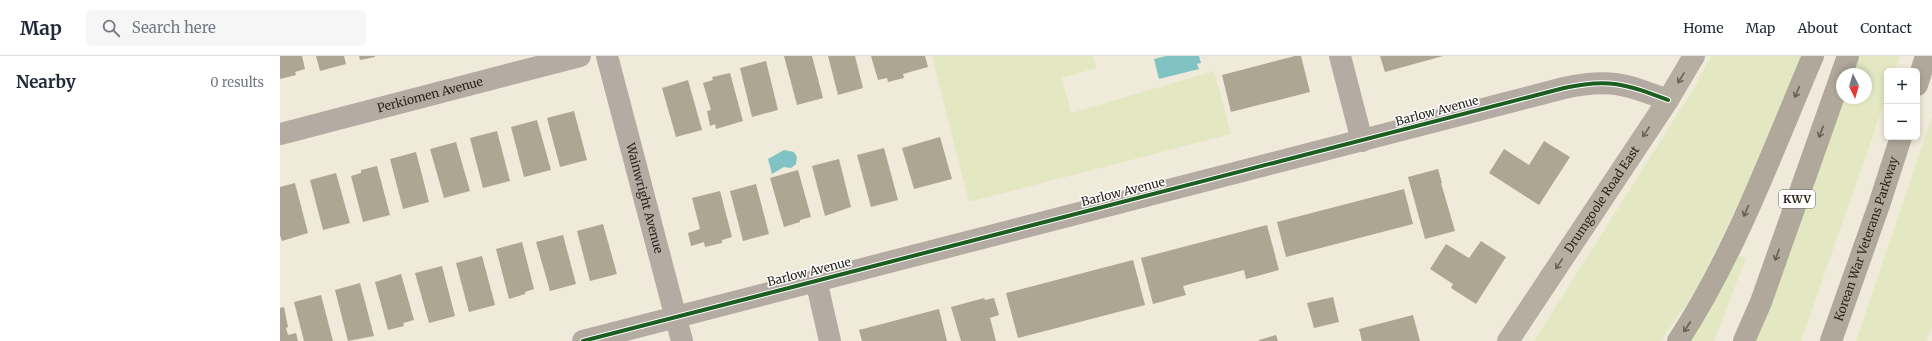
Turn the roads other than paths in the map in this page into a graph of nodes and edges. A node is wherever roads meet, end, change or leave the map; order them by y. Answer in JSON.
{"nodes":[{"id":1,"x":580,"y":56,"type":"edge"},
{"id":2,"x":607,"y":56,"type":"edge"},
{"id":3,"x":1340,"y":56,"type":"edge"},
{"id":4,"x":1694,"y":56,"type":"edge"},
{"id":5,"x":1813,"y":56,"type":"edge"},
{"id":6,"x":1848,"y":56,"type":"edge"},
{"id":7,"x":1926,"y":56,"type":"edge"},
{"id":8,"x":1920,"y":75,"type":"edge"},
{"id":9,"x":1668,"y":100,"type":"junction"},
{"id":10,"x":280,"y":134,"type":"edge"},
{"id":11,"x":1900,"y":140,"type":"edge"},
{"id":12,"x":1362,"y":141,"type":"junction"},
{"id":13,"x":816,"y":280,"type":"junction"},
{"id":14,"x":675,"y":316,"type":"junction"},
{"id":15,"x":583,"y":341,"type":"edge"},
{"id":16,"x":682,"y":341,"type":"edge"},
{"id":17,"x":830,"y":341,"type":"edge"},
{"id":18,"x":1508,"y":341,"type":"edge"},
{"id":19,"x":1678,"y":341,"type":"edge"},
{"id":20,"x":1744,"y":341,"type":"edge"},
{"id":21,"x":1831,"y":341,"type":"edge"}],
"edges":[{"from":1,"to":10,"type":"street","name":"Perkiomen Avenue"},
{"from":2,"to":14,"type":"street","name":"Wainwright Avenue"},
{"from":3,"to":12,"type":"street"},
{"from":4,"to":9,"type":"main road","name":"Drumgoole Road East","one_way":true},
{"from":5,"to":19,"type":"highway","one_way":true},
{"from":6,"to":20,"type":"highway","number":"KWV","one_way":true},
{"from":7,"to":8,"type":"highway"},
{"from":9,"to":12,"type":"street","name":"Barlow Avenue"},
{"from":9,"to":18,"type":"main road","name":"Drumgoole Road East","one_way":true},
{"from":11,"to":21,"type":"highway","name":"Korean War Veterans Parkway"},
{"from":12,"to":13,"type":"street","name":"Barlow Avenue"},
{"from":13,"to":14,"type":"street","name":"Barlow Avenue"},
{"from":13,"to":17,"type":"street"},
{"from":14,"to":15,"type":"street","name":"Barlow Avenue"},
{"from":14,"to":16,"type":"street","name":"Wainwright Avenue"}]}
